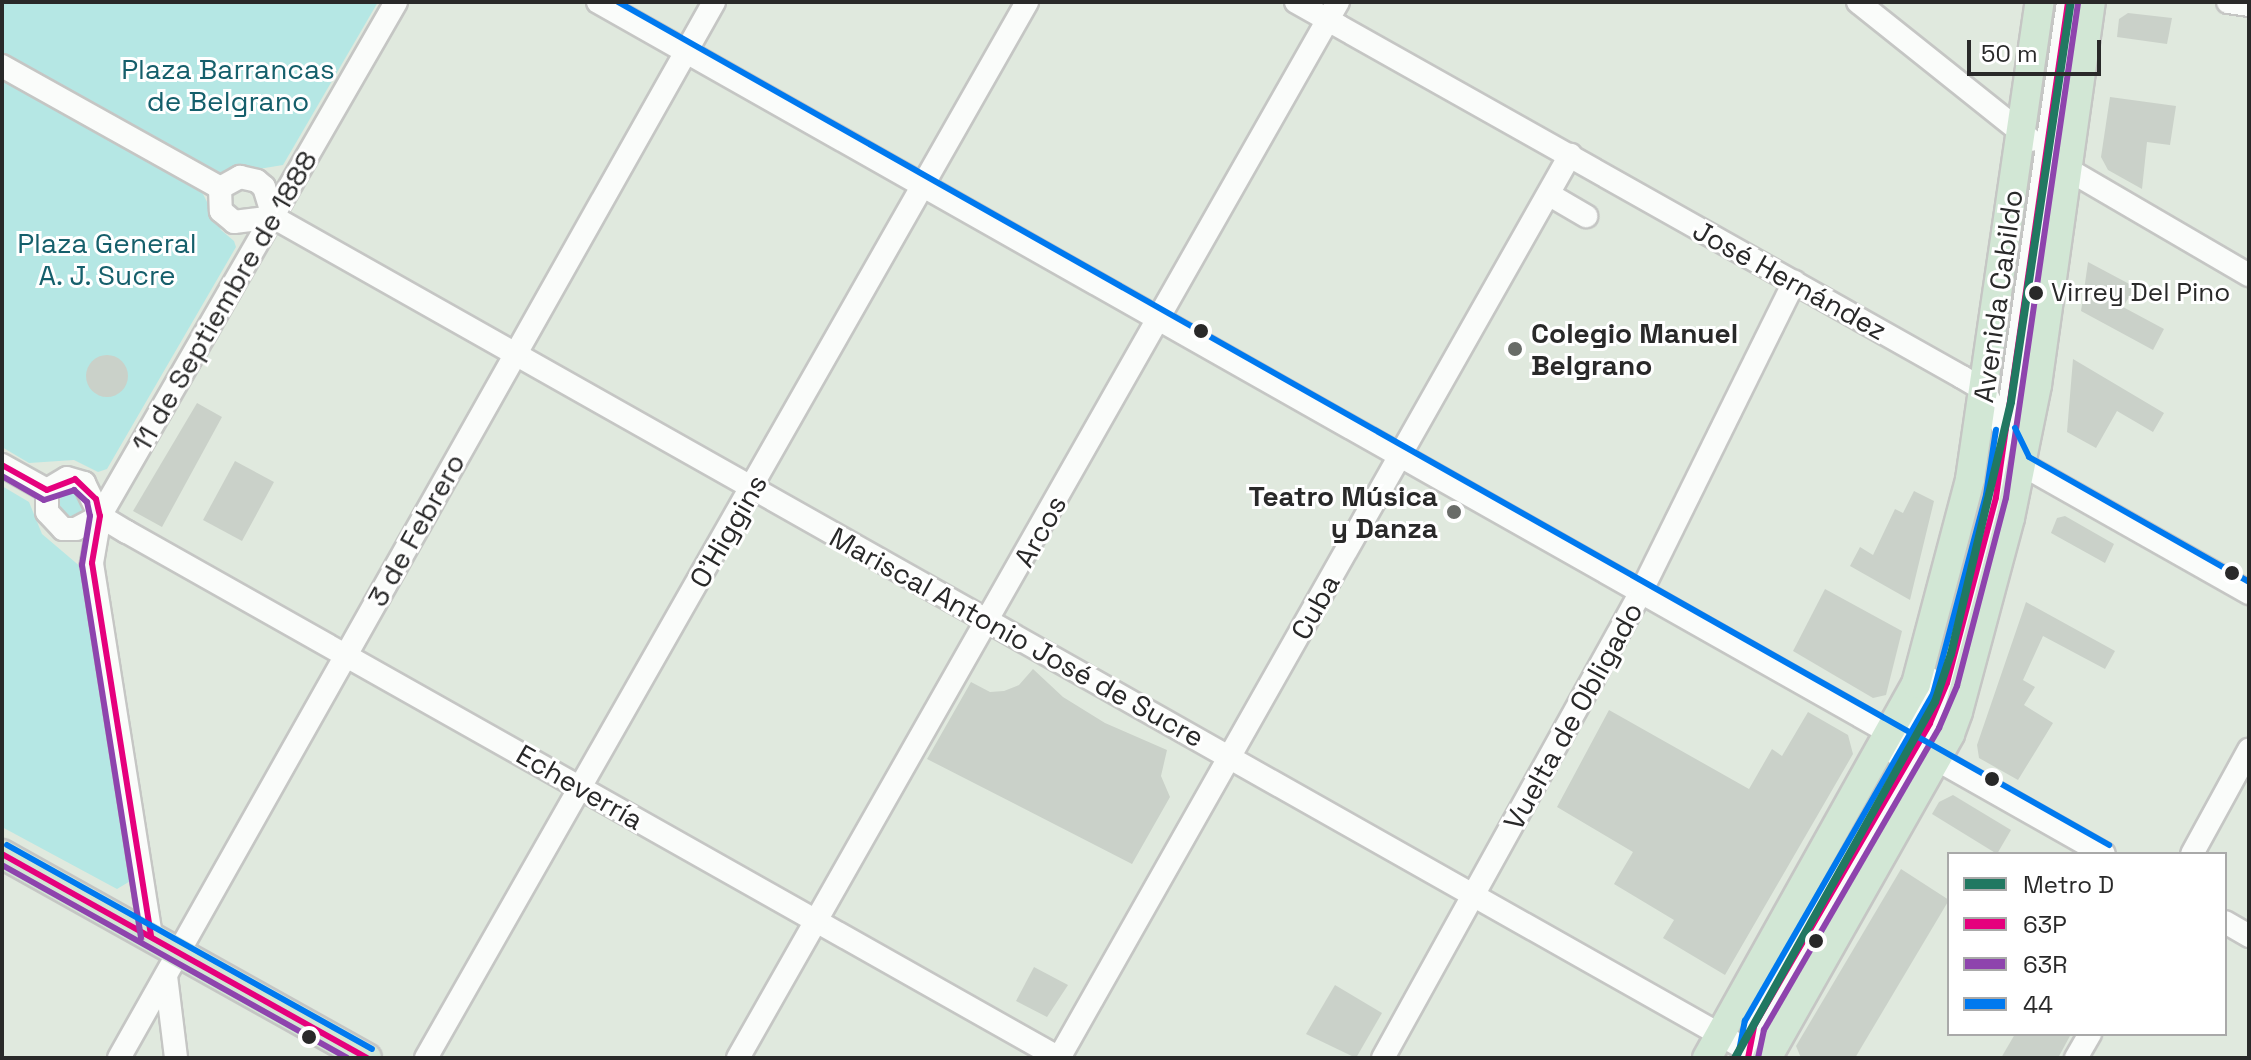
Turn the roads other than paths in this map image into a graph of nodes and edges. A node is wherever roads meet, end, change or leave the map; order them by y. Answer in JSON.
{"nodes":[{"id":1,"x":396,"y":2,"type":"edge"},
{"id":2,"x":598,"y":2,"type":"edge"},
{"id":3,"x":714,"y":2,"type":"edge"},
{"id":4,"x":1027,"y":2,"type":"edge"},
{"id":5,"x":1296,"y":2,"type":"edge"},
{"id":6,"x":1858,"y":2,"type":"edge"},
{"id":7,"x":2040,"y":2,"type":"edge"},
{"id":8,"x":2052,"y":2,"type":"edge"},
{"id":9,"x":2068,"y":2,"type":"edge"},
{"id":10,"x":2091,"y":2,"type":"edge"},
{"id":11,"x":2228,"y":2,"type":"edge"},
{"id":12,"x":2249,"y":5,"type":"edge"},
{"id":13,"x":1332,"y":11,"type":"edge"},
{"id":14,"x":687,"y":52,"type":"junction"},
{"id":15,"x":2,"y":66,"type":"edge"},
{"id":16,"x":2033,"y":141,"type":"junction"},
{"id":17,"x":1570,"y":155,"type":"junction"},
{"id":18,"x":2070,"y":175,"type":"junction"},
{"id":19,"x":922,"y":186,"type":"junction"},
{"id":20,"x":220,"y":188,"type":"junction"},
{"id":21,"x":1550,"y":195,"type":"junction"},
{"id":22,"x":1586,"y":216,"type":"dead end"},
{"id":23,"x":273,"y":217,"type":"junction"},
{"id":24,"x":2249,"y":275,"type":"edge"},
{"id":25,"x":1794,"y":282,"type":"junction"},
{"id":26,"x":1160,"y":320,"type":"junction"},
{"id":27,"x":516,"y":353,"type":"junction"},
{"id":28,"x":1996,"y":412,"type":"junction"},
{"id":29,"x":1400,"y":455,"type":"junction"},
{"id":30,"x":2021,"y":464,"type":"junction"},
{"id":31,"x":2,"y":465,"type":"edge"},
{"id":32,"x":752,"y":489,"type":"junction"},
{"id":33,"x":47,"y":490,"type":"junction"},
{"id":34,"x":100,"y":516,"type":"junction"},
{"id":35,"x":1641,"y":592,"type":"junction"},
{"id":36,"x":2249,"y":593,"type":"edge"},
{"id":37,"x":990,"y":620,"type":"junction"},
{"id":38,"x":346,"y":655,"type":"junction"},
{"id":39,"x":1911,"y":744,"type":"junction"},
{"id":40,"x":2249,"y":750,"type":"edge"},
{"id":41,"x":1230,"y":757,"type":"junction"},
{"id":42,"x":581,"y":787,"type":"junction"},
{"id":43,"x":2100,"y":852,"type":"edge"},
{"id":44,"x":2193,"y":852,"type":"edge"},
{"id":45,"x":2,"y":854,"type":"edge"},
{"id":46,"x":1475,"y":895,"type":"junction"},
{"id":47,"x":817,"y":922,"type":"junction"},
{"id":48,"x":2227,"y":923,"type":"edge"},
{"id":49,"x":151,"y":936,"type":"junction"},
{"id":50,"x":2249,"y":936,"type":"edge"},
{"id":51,"x":173,"y":964,"type":"junction"},
{"id":52,"x":2089,"y":1036,"type":"edge"},
{"id":53,"x":1740,"y":1052,"type":"edge"},
{"id":54,"x":119,"y":1058,"type":"edge"},
{"id":55,"x":176,"y":1058,"type":"edge"},
{"id":56,"x":367,"y":1058,"type":"edge"},
{"id":57,"x":426,"y":1058,"type":"edge"},
{"id":58,"x":738,"y":1058,"type":"edge"},
{"id":59,"x":1059,"y":1058,"type":"edge"},
{"id":60,"x":1383,"y":1058,"type":"edge"},
{"id":61,"x":2076,"y":1058,"type":"edge"}],
"edges":[{"from":1,"to":23,"type":"street","name":"11 de Septiembre de 1888"},
{"from":2,"to":14,"type":"street"},
{"from":3,"to":14,"type":"street","name":"3 de Febrero"},
{"from":4,"to":19,"type":"street","name":"O'Higgins"},
{"from":5,"to":13,"type":"street","name":"José Hernández"},
{"from":6,"to":16,"type":"street"},
{"from":7,"to":16,"type":"main road","name":"Avenida Cabildo"},
{"from":8,"to":16,"type":"street"},
{"from":9,"to":16,"type":"street"},
{"from":10,"to":18,"type":"main road","name":"Avenida Cabildo"},
{"from":11,"to":12,"type":"street"},
{"from":13,"to":17,"type":"street","name":"José Hernández"},
{"from":13,"to":26,"type":"street","name":"Arcos"},
{"from":14,"to":19,"type":"street"},
{"from":14,"to":27,"type":"street","name":"3 de Febrero"},
{"from":15,"to":20,"type":"street"},
{"from":16,"to":18,"type":"street"},
{"from":16,"to":28,"type":"main road","name":"Avenida Cabildo"},
{"from":16,"to":28,"type":"street"},
{"from":17,"to":21,"type":"street","name":"Cuba"},
{"from":17,"to":25,"type":"street","name":"José Hernández"},
{"from":18,"to":24,"type":"street"},
{"from":18,"to":30,"type":"main road","name":"Avenida Cabildo"},
{"from":19,"to":26,"type":"street"},
{"from":19,"to":32,"type":"street","name":"O'Higgins"},
{"from":20,"to":23,"type":"street"},
{"from":20,"to":23,"type":"street"},
{"from":21,"to":22,"type":"street"},
{"from":21,"to":29,"type":"street","name":"Cuba"},
{"from":23,"to":27,"type":"street","name":"Mariscal Antonio José de Sucre"},
{"from":23,"to":34,"type":"street","name":"11 de Septiembre de 1888"},
{"from":25,"to":28,"type":"street","name":"José Hernández"},
{"from":25,"to":35,"type":"street","name":"Vuelta de Obligado"},
{"from":26,"to":29,"type":"street"},
{"from":26,"to":37,"type":"street","name":"Arcos"},
{"from":27,"to":32,"type":"street","name":"Mariscal Antonio José de Sucre"},
{"from":27,"to":38,"type":"street","name":"3 de Febrero"},
{"from":28,"to":30,"type":"street"},
{"from":28,"to":39,"type":"main road","name":"Avenida Cabildo"},
{"from":28,"to":39,"type":"street"},
{"from":29,"to":35,"type":"street"},
{"from":29,"to":41,"type":"street","name":"Cuba"},
{"from":30,"to":36,"type":"street"},
{"from":30,"to":39,"type":"main road","name":"Avenida Cabildo"},
{"from":31,"to":33,"type":"street"},
{"from":32,"to":37,"type":"street","name":"Mariscal Antonio José de Sucre"},
{"from":32,"to":42,"type":"street","name":"O'Higgins"},
{"from":33,"to":34,"type":"street"},
{"from":33,"to":34,"type":"street"},
{"from":34,"to":38,"type":"street","name":"Echeverría"},
{"from":34,"to":49,"type":"street"},
{"from":35,"to":39,"type":"street"},
{"from":35,"to":46,"type":"street","name":"Vuelta de Obligado"},
{"from":37,"to":41,"type":"street","name":"Mariscal Antonio José de Sucre"},
{"from":37,"to":47,"type":"street","name":"Arcos"},
{"from":38,"to":42,"type":"street","name":"Echeverría"},
{"from":38,"to":51,"type":"street","name":"3 de Febrero"},
{"from":39,"to":43,"type":"street"},
{"from":39,"to":53,"type":"main road","name":"Avenida Cabildo"},
{"from":39,"to":53,"type":"main road","name":"Avenida Cabildo"},
{"from":40,"to":44,"type":"street"},
{"from":41,"to":46,"type":"street","name":"Mariscal Antonio José de Sucre"},
{"from":41,"to":59,"type":"street","name":"Cuba"},
{"from":42,"to":47,"type":"street","name":"Echeverría"},
{"from":42,"to":57,"type":"street","name":"O'Higgins"},
{"from":45,"to":49,"type":"main road"},
{"from":46,"to":53,"type":"street","name":"Mariscal Antonio José de Sucre"},
{"from":46,"to":60,"type":"street","name":"Vuelta de Obligado"},
{"from":47,"to":58,"type":"street","name":"Arcos"},
{"from":47,"to":59,"type":"street","name":"Echeverría"},
{"from":48,"to":50,"type":"street"},
{"from":49,"to":51,"type":"main road"},
{"from":51,"to":54,"type":"street","name":"3 de Febrero"},
{"from":51,"to":55,"type":"street"},
{"from":51,"to":56,"type":"main road"},
{"from":52,"to":61,"type":"street"}]}
